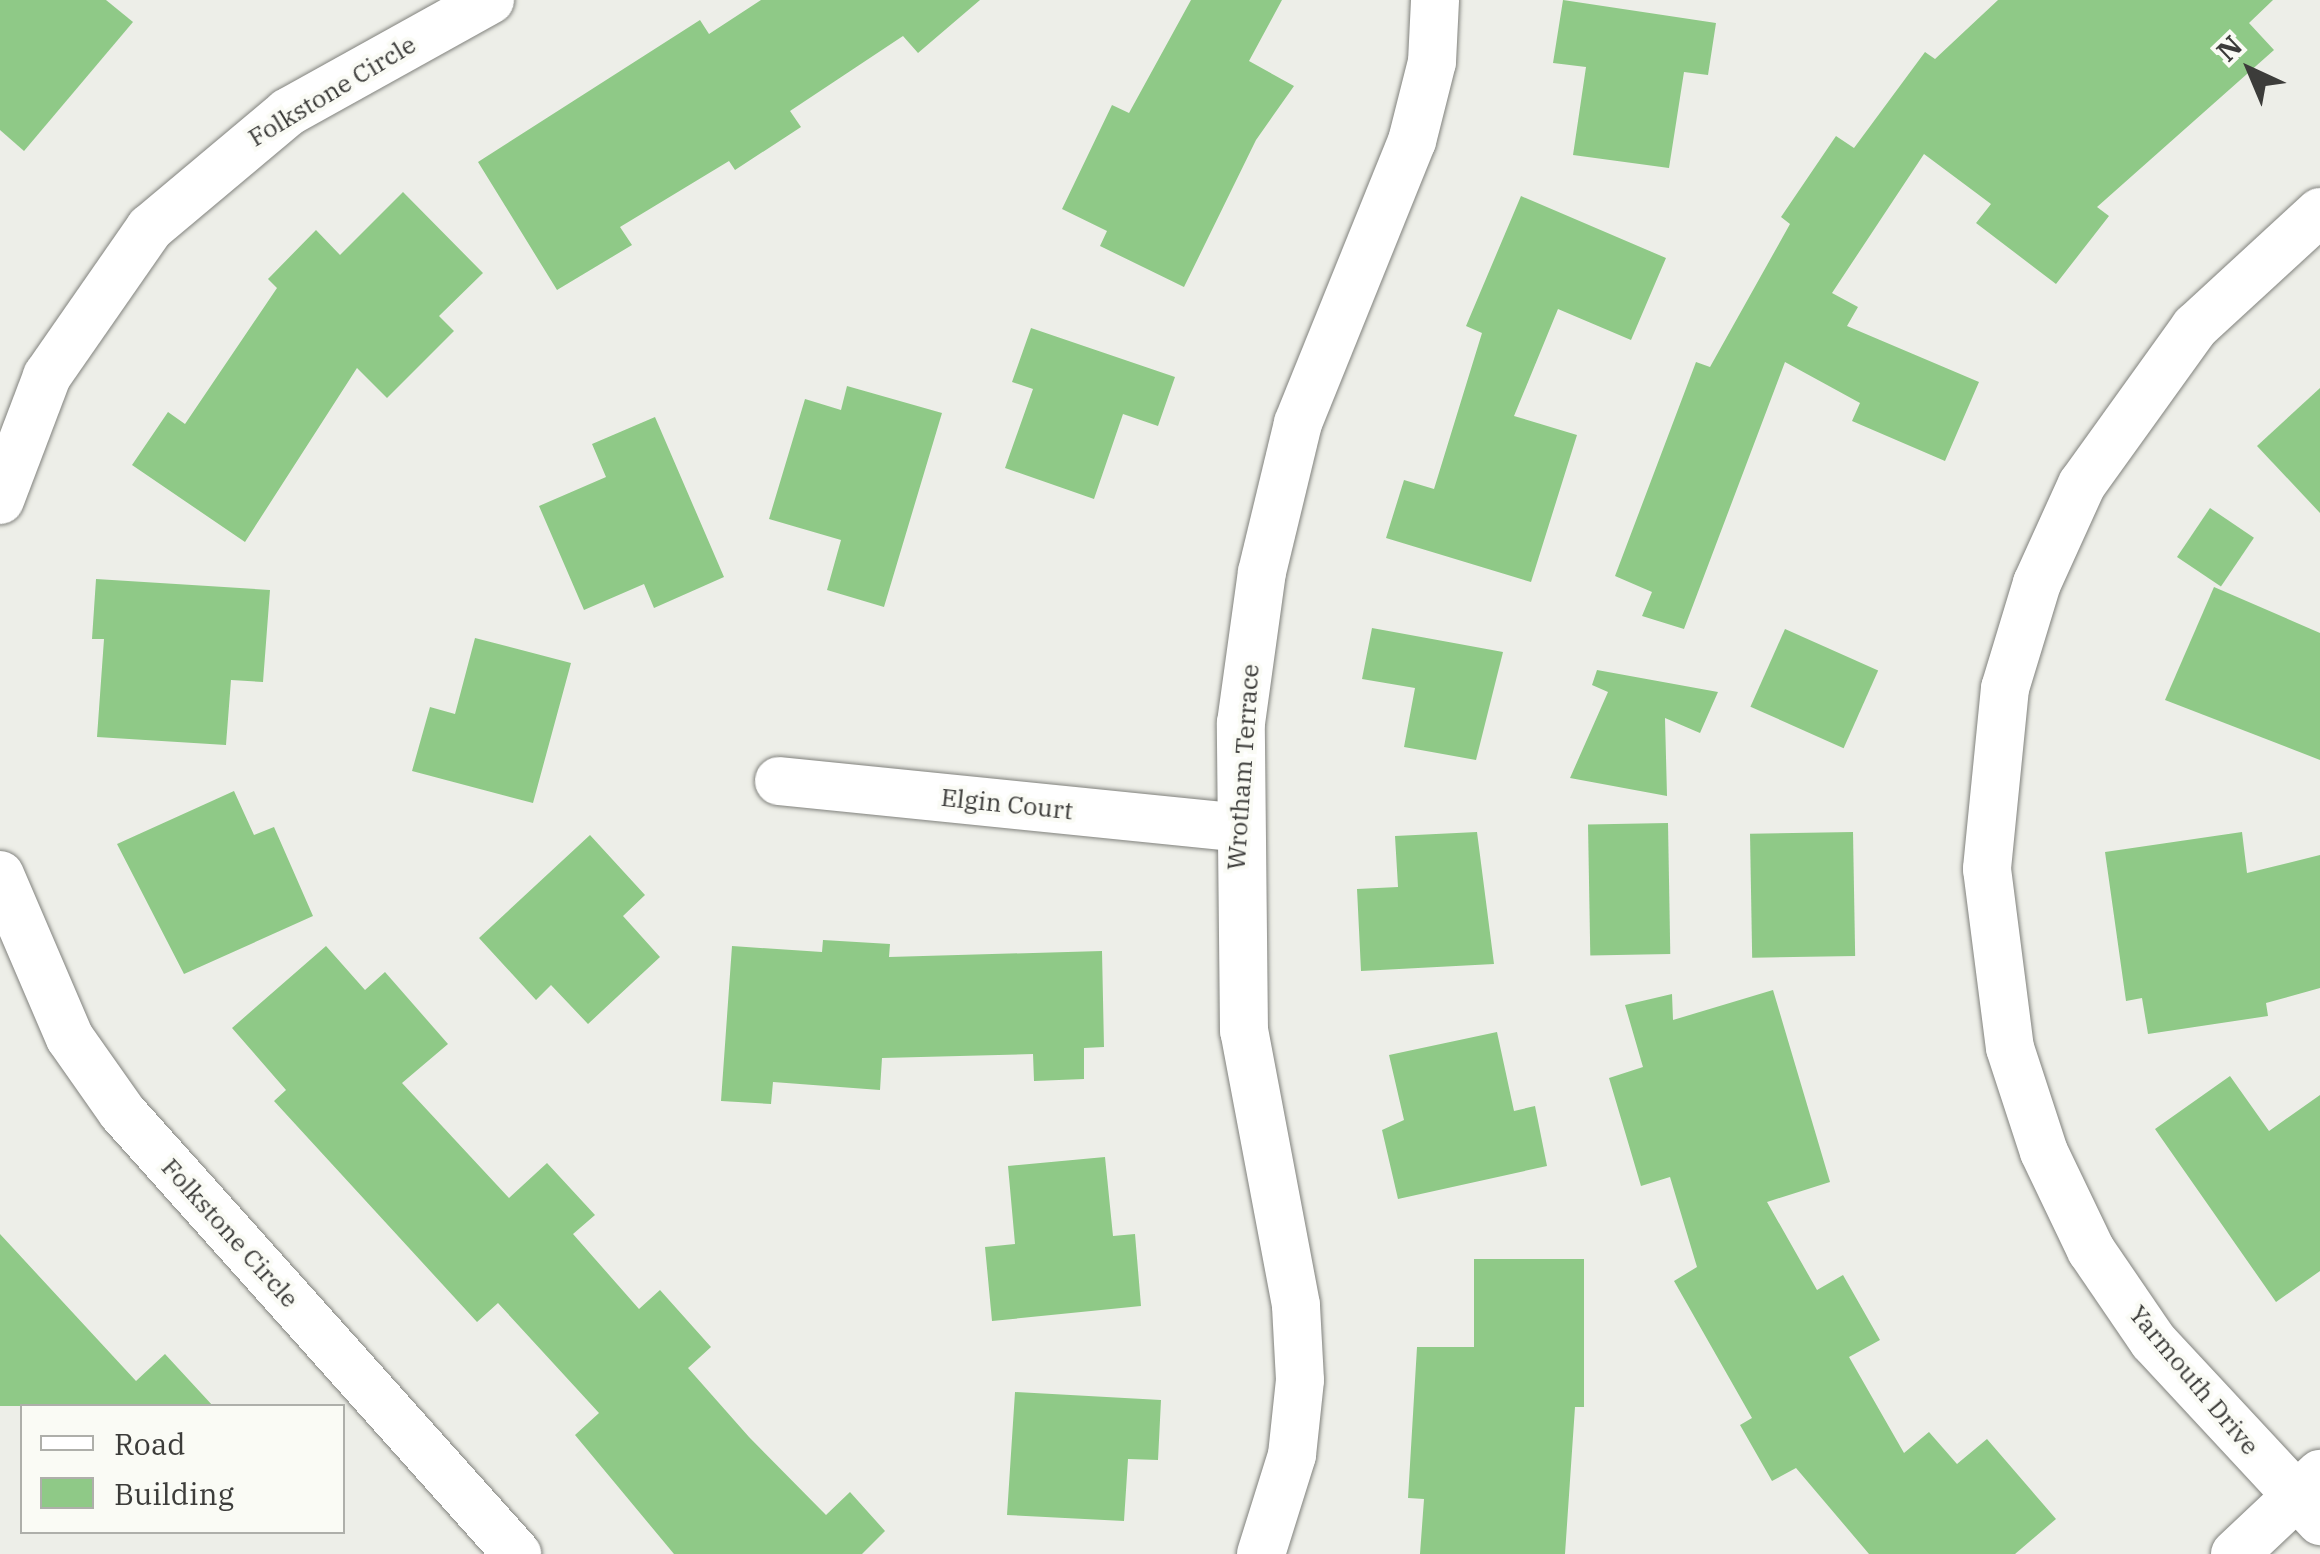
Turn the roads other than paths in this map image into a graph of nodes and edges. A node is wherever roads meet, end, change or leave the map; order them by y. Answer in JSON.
{"nodes":[{"id":1,"x":490,"y":0,"type":"edge"},
{"id":2,"x":1435,"y":0,"type":"edge"},
{"id":3,"x":2320,"y":212,"type":"edge"},
{"id":4,"x":0,"y":500,"type":"edge"},
{"id":5,"x":779,"y":781,"type":"dead end"},
{"id":6,"x":1236,"y":828,"type":"junction"},
{"id":7,"x":0,"y":875,"type":"edge"},
{"id":8,"x":2312,"y":1497,"type":"edge"},
{"id":9,"x":516,"y":1554,"type":"edge"},
{"id":10,"x":1261,"y":1554,"type":"edge"},
{"id":11,"x":2235,"y":1554,"type":"edge"}],
"edges":[{"from":1,"to":4,"type":"street","name":"Folkstone Circle"},
{"from":2,"to":6,"type":"street","name":"Wrotham Terrace"},
{"from":3,"to":8,"type":"street","name":"Yarmouth Drive"},
{"from":5,"to":6,"type":"street","name":"Elgin Court"},
{"from":6,"to":10,"type":"street","name":"Wrotham Terrace"},
{"from":7,"to":9,"type":"street","name":"Folkstone Circle"},
{"from":8,"to":11,"type":"street"}]}
